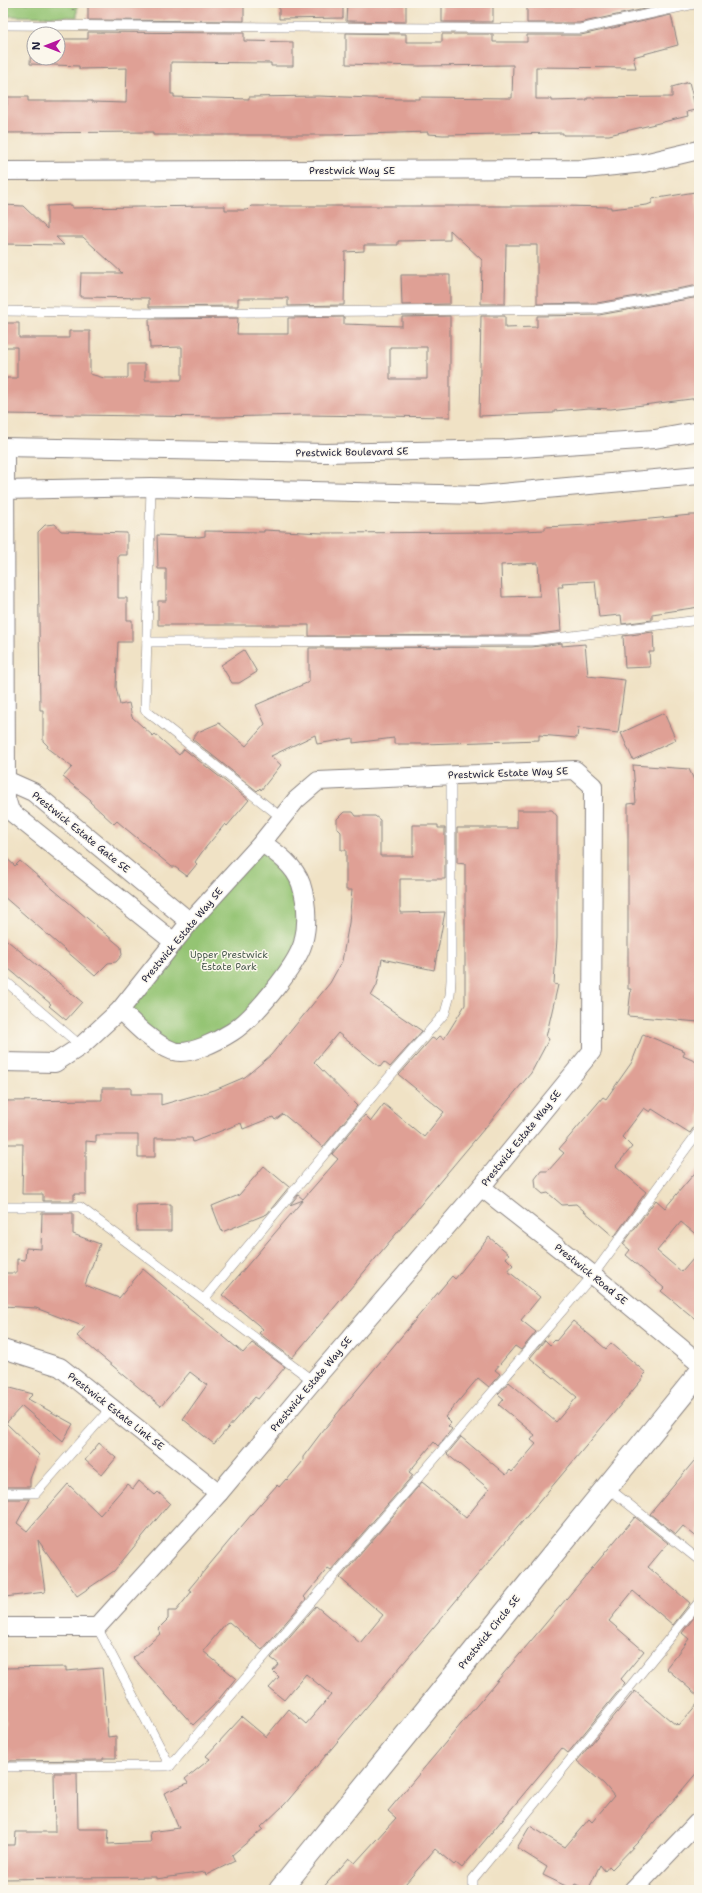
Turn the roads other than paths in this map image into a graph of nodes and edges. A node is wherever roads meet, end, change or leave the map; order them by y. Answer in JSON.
{"nodes":[{"id":1,"x":699,"y":3,"type":"edge"},
{"id":2,"x":3,"y":25,"type":"edge"},
{"id":3,"x":699,"y":150,"type":"edge"},
{"id":4,"x":3,"y":171,"type":"edge"},
{"id":5,"x":699,"y":291,"type":"edge"},
{"id":6,"x":3,"y":311,"type":"edge"},
{"id":7,"x":699,"y":431,"type":"edge"},
{"id":8,"x":4,"y":447,"type":"edge"},
{"id":9,"x":699,"y":475,"type":"edge"},
{"id":10,"x":151,"y":487,"type":"junction"},
{"id":11,"x":5,"y":490,"type":"edge"},
{"id":12,"x":699,"y":620,"type":"edge"},
{"id":13,"x":147,"y":642,"type":"junction"},
{"id":14,"x":451,"y":776,"type":"junction"},
{"id":15,"x":6,"y":780,"type":"junction"},
{"id":16,"x":282,"y":818,"type":"junction"},
{"id":17,"x":262,"y":843,"type":"junction"},
{"id":18,"x":190,"y":922,"type":"junction"},
{"id":19,"x":174,"y":942,"type":"junction"},
{"id":20,"x":3,"y":979,"type":"edge"},
{"id":21,"x":120,"y":1010,"type":"junction"},
{"id":22,"x":81,"y":1046,"type":"junction"},
{"id":23,"x":3,"y":1062,"type":"edge"},
{"id":24,"x":699,"y":1131,"type":"edge"},
{"id":25,"x":481,"y":1187,"type":"junction"},
{"id":26,"x":3,"y":1208,"type":"edge"},
{"id":27,"x":593,"y":1275,"type":"junction"},
{"id":28,"x":204,"y":1299,"type":"junction"},
{"id":29,"x":3,"y":1349,"type":"edge"},
{"id":30,"x":699,"y":1363,"type":"edge"},
{"id":31,"x":699,"y":1374,"type":"edge"},
{"id":32,"x":313,"y":1381,"type":"junction"},
{"id":33,"x":111,"y":1408,"type":"junction"},
{"id":34,"x":607,"y":1487,"type":"junction"},
{"id":35,"x":3,"y":1493,"type":"edge"},
{"id":36,"x":219,"y":1493,"type":"junction"},
{"id":37,"x":699,"y":1560,"type":"edge"},
{"id":38,"x":699,"y":1602,"type":"edge"},
{"id":39,"x":3,"y":1627,"type":"edge"},
{"id":40,"x":96,"y":1627,"type":"junction"},
{"id":41,"x":170,"y":1766,"type":"junction"},
{"id":42,"x":3,"y":1767,"type":"edge"},
{"id":43,"x":699,"y":1821,"type":"edge"},
{"id":44,"x":280,"y":1890,"type":"edge"},
{"id":45,"x":473,"y":1890,"type":"edge"},
{"id":46,"x":633,"y":1890,"type":"edge"}],
"edges":[{"from":1,"to":2,"type":"lane"},
{"from":3,"to":4,"type":"street","name":"Prestwick Way SE"},
{"from":5,"to":6,"type":"lane"},
{"from":7,"to":8,"type":"street","name":"Prestwick Boulevard SE"},
{"from":8,"to":11,"type":"street"},
{"from":9,"to":10,"type":"street"},
{"from":10,"to":11,"type":"street"},
{"from":10,"to":13,"type":"lane"},
{"from":11,"to":15,"type":"street"},
{"from":12,"to":13,"type":"lane"},
{"from":13,"to":16,"type":"lane"},
{"from":14,"to":16,"type":"street","name":"Prestwick Estate Way SE"},
{"from":14,"to":25,"type":"street","name":"Prestwick Estate Way SE"},
{"from":14,"to":28,"type":"lane"},
{"from":15,"to":18,"type":"street","name":"Prestwick Estate Gate SE"},
{"from":15,"to":19,"type":"street"},
{"from":16,"to":17,"type":"street","name":"Prestwick Estate Way SE"},
{"from":17,"to":18,"type":"street","name":"Prestwick Estate Way SE"},
{"from":17,"to":21,"type":"street"},
{"from":18,"to":19,"type":"street","name":"Prestwick Estate Way SE"},
{"from":19,"to":21,"type":"street","name":"Prestwick Estate Way SE"},
{"from":20,"to":22,"type":"lane"},
{"from":21,"to":22,"type":"street","name":"Prestwick Estate Way SE"},
{"from":22,"to":23,"type":"street","name":"Prestwick Estate Way SE"},
{"from":24,"to":27,"type":"lane"},
{"from":25,"to":27,"type":"street","name":"Prestwick Road SE"},
{"from":25,"to":32,"type":"street","name":"Prestwick Estate Way SE"},
{"from":26,"to":28,"type":"lane"},
{"from":27,"to":30,"type":"street","name":"Prestwick Road SE"},
{"from":27,"to":41,"type":"lane"},
{"from":28,"to":32,"type":"lane"},
{"from":29,"to":33,"type":"street","name":"Prestwick Estate Link SE"},
{"from":31,"to":34,"type":"street","name":"Prestwick Circle SE"},
{"from":32,"to":36,"type":"street","name":"Prestwick Estate Way SE"},
{"from":33,"to":35,"type":"lane"},
{"from":33,"to":36,"type":"street","name":"Prestwick Estate Link SE"},
{"from":34,"to":37,"type":"lane"},
{"from":34,"to":44,"type":"street","name":"Prestwick Circle SE"},
{"from":36,"to":40,"type":"street","name":"Prestwick Estate Way SE"},
{"from":38,"to":45,"type":"lane"},
{"from":39,"to":40,"type":"street"},
{"from":40,"to":41,"type":"lane"},
{"from":41,"to":42,"type":"lane"},
{"from":43,"to":46,"type":"street"}]}
